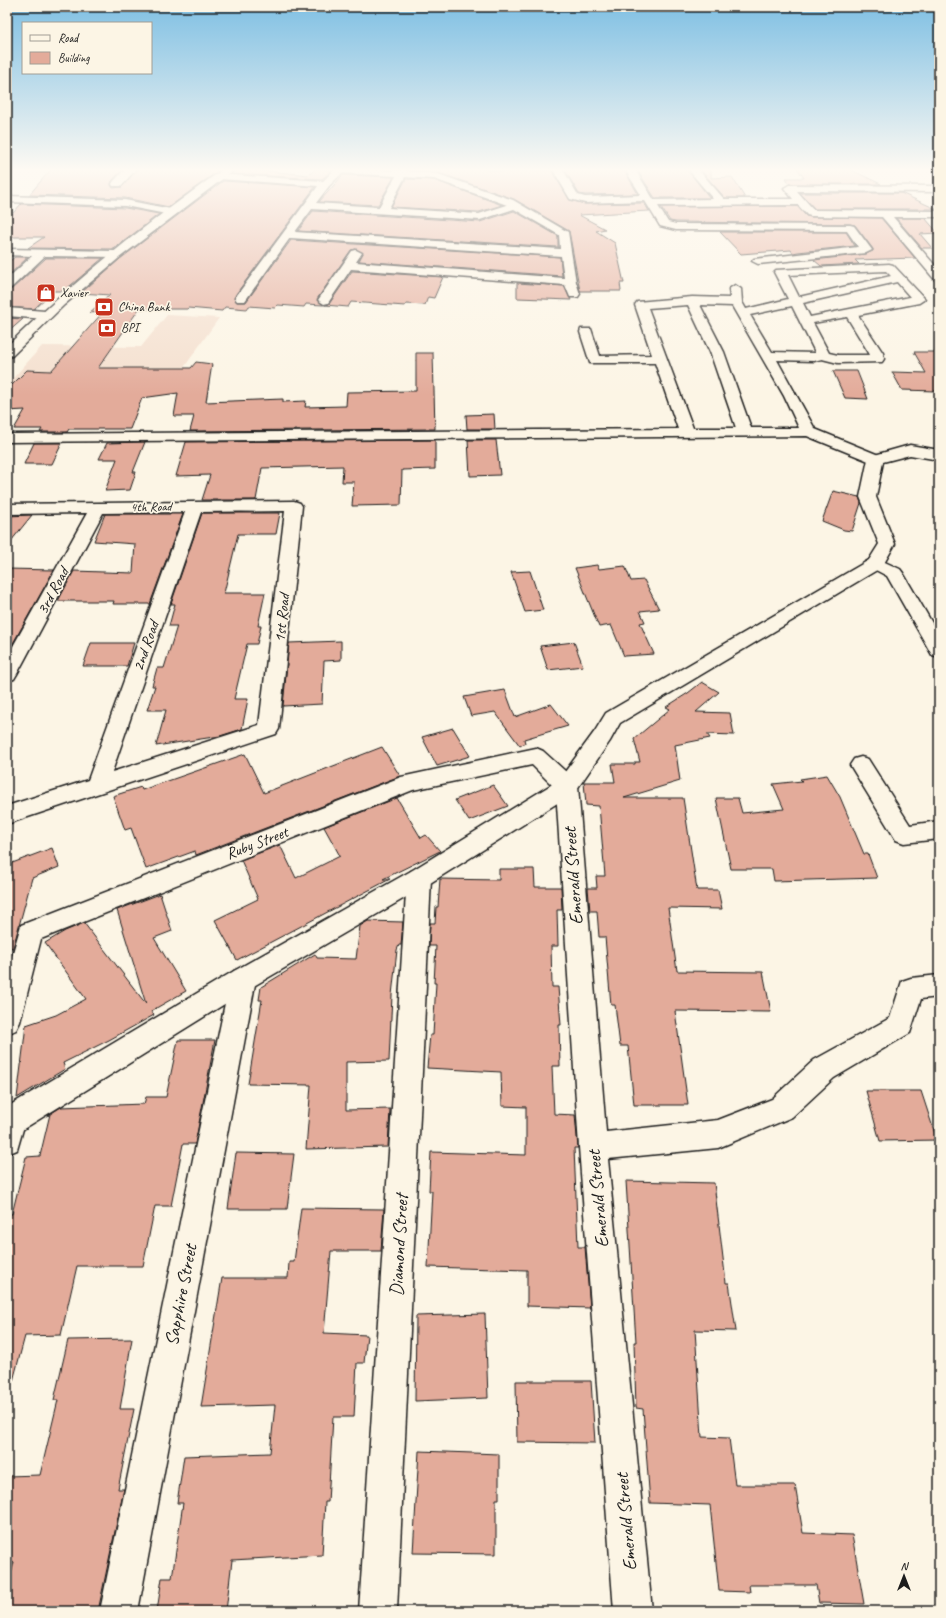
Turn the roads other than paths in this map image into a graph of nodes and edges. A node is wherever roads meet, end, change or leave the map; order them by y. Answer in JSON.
{"nodes":[{"id":1,"x":130,"y":244,"type":"edge"},
{"id":2,"x":282,"y":244,"type":"edge"},
{"id":3,"x":362,"y":244,"type":"edge"},
{"id":4,"x":419,"y":244,"type":"edge"},
{"id":5,"x":566,"y":244,"type":"edge"},
{"id":6,"x":861,"y":244,"type":"edge"},
{"id":7,"x":910,"y":244,"type":"edge"},
{"id":8,"x":7,"y":252,"type":"edge"},
{"id":9,"x":43,"y":252,"type":"junction"},
{"id":10,"x":567,"y":253,"type":"junction"},
{"id":11,"x":116,"y":254,"type":"junction"},
{"id":12,"x":939,"y":260,"type":"edge"},
{"id":13,"x":758,"y":261,"type":"dead end"},
{"id":14,"x":925,"y":262,"type":"junction"},
{"id":15,"x":348,"y":264,"type":"junction"},
{"id":16,"x":939,"y":277,"type":"edge"},
{"id":17,"x":900,"y":278,"type":"junction"},
{"id":18,"x":570,"y":282,"type":"junction"},
{"id":19,"x":7,"y":285,"type":"edge"},
{"id":20,"x":574,"y":294,"type":"dead end"},
{"id":21,"x":241,"y":298,"type":"dead end"},
{"id":22,"x":324,"y":300,"type":"dead end"},
{"id":23,"x":692,"y":301,"type":"junction"},
{"id":24,"x":738,"y":301,"type":"junction"},
{"id":25,"x":795,"y":302,"type":"junction"},
{"id":26,"x":7,"y":312,"type":"edge"},
{"id":27,"x":850,"y":312,"type":"junction"},
{"id":28,"x":45,"y":315,"type":"junction"},
{"id":29,"x":806,"y":321,"type":"junction"},
{"id":30,"x":7,"y":322,"type":"edge"},
{"id":31,"x":34,"y":325,"type":"junction"},
{"id":32,"x":586,"y":332,"type":"dead end"},
{"id":33,"x":7,"y":353,"type":"edge"},
{"id":34,"x":822,"y":355,"type":"junction"},
{"id":35,"x":767,"y":356,"type":"junction"},
{"id":36,"x":661,"y":359,"type":"junction"},
{"id":37,"x":744,"y":432,"type":"junction"},
{"id":38,"x":809,"y":432,"type":"junction"},
{"id":39,"x":687,"y":433,"type":"junction"},
{"id":40,"x":7,"y":438,"type":"edge"},
{"id":41,"x":939,"y":455,"type":"edge"},
{"id":42,"x":876,"y":458,"type":"junction"},
{"id":43,"x":294,"y":506,"type":"joint"},
{"id":44,"x":195,"y":507,"type":"junction"},
{"id":45,"x":7,"y":508,"type":"edge"},
{"id":46,"x":98,"y":508,"type":"junction"},
{"id":47,"x":876,"y":563,"type":"junction"},
{"id":48,"x":939,"y":651,"type":"edge"},
{"id":49,"x":7,"y":674,"type":"edge"},
{"id":50,"x":861,"y":764,"type":"dead end"},
{"id":51,"x":97,"y":786,"type":"junction"},
{"id":52,"x":566,"y":786,"type":"junction"},
{"id":53,"x":7,"y":816,"type":"edge"},
{"id":54,"x":939,"y":830,"type":"edge"},
{"id":55,"x":419,"y":878,"type":"junction"},
{"id":56,"x":243,"y":979,"type":"junction"},
{"id":57,"x":939,"y":986,"type":"edge"},
{"id":58,"x":7,"y":1022,"type":"edge"},
{"id":59,"x":9,"y":1127,"type":"edge"},
{"id":60,"x":593,"y":1147,"type":"junction"},
{"id":61,"x":119,"y":1611,"type":"edge"},
{"id":62,"x":378,"y":1611,"type":"edge"},
{"id":63,"x":633,"y":1611,"type":"edge"}],
"edges":[{"from":1,"to":11,"type":"street"},
{"from":2,"to":21,"type":"street"},
{"from":3,"to":15,"type":"street"},
{"from":4,"to":10,"type":"street"},
{"from":5,"to":10,"type":"street"},
{"from":6,"to":13,"type":"street"},
{"from":7,"to":14,"type":"street"},
{"from":8,"to":9,"type":"street"},
{"from":9,"to":11,"type":"street"},
{"from":9,"to":19,"type":"street"},
{"from":10,"to":18,"type":"street"},
{"from":11,"to":28,"type":"street"},
{"from":12,"to":14,"type":"street"},
{"from":14,"to":16,"type":"street"},
{"from":15,"to":18,"type":"street"},
{"from":15,"to":22,"type":"street"},
{"from":17,"to":25,"type":"street"},
{"from":17,"to":25,"type":"street"},
{"from":17,"to":27,"type":"street"},
{"from":18,"to":20,"type":"street"},
{"from":23,"to":24,"type":"street"},
{"from":23,"to":36,"type":"street"},
{"from":23,"to":37,"type":"street"},
{"from":24,"to":25,"type":"street"},
{"from":24,"to":35,"type":"street"},
{"from":25,"to":29,"type":"street"},
{"from":26,"to":28,"type":"street"},
{"from":27,"to":29,"type":"street"},
{"from":27,"to":34,"type":"street"},
{"from":28,"to":31,"type":"street"},
{"from":29,"to":34,"type":"street"},
{"from":30,"to":31,"type":"street"},
{"from":31,"to":33,"type":"street"},
{"from":32,"to":36,"type":"street"},
{"from":34,"to":35,"type":"street"},
{"from":35,"to":38,"type":"street"},
{"from":36,"to":39,"type":"street"},
{"from":37,"to":38,"type":"street"},
{"from":37,"to":39,"type":"street"},
{"from":38,"to":42,"type":"street"},
{"from":39,"to":40,"type":"street"},
{"from":41,"to":42,"type":"street"},
{"from":42,"to":47,"type":"street"},
{"from":43,"to":44,"type":"street","name":"4th Road"},
{"from":43,"to":51,"type":"street","name":"1st Road"},
{"from":44,"to":46,"type":"street","name":"4th Road"},
{"from":44,"to":51,"type":"street","name":"2nd Road"},
{"from":45,"to":46,"type":"street","name":"4th Road"},
{"from":46,"to":49,"type":"street","name":"3rd Road"},
{"from":47,"to":48,"type":"street"},
{"from":47,"to":52,"type":"street"},
{"from":50,"to":54,"type":"street"},
{"from":51,"to":53,"type":"street"},
{"from":52,"to":55,"type":"street"},
{"from":52,"to":58,"type":"street","name":"Ruby Street"},
{"from":52,"to":60,"type":"street","name":"Emerald Street"},
{"from":55,"to":56,"type":"street"},
{"from":55,"to":62,"type":"street","name":"Diamond Street"},
{"from":56,"to":59,"type":"street"},
{"from":56,"to":61,"type":"street","name":"Sapphire Street"},
{"from":57,"to":60,"type":"street"},
{"from":60,"to":63,"type":"street","name":"Emerald Street"}]}
